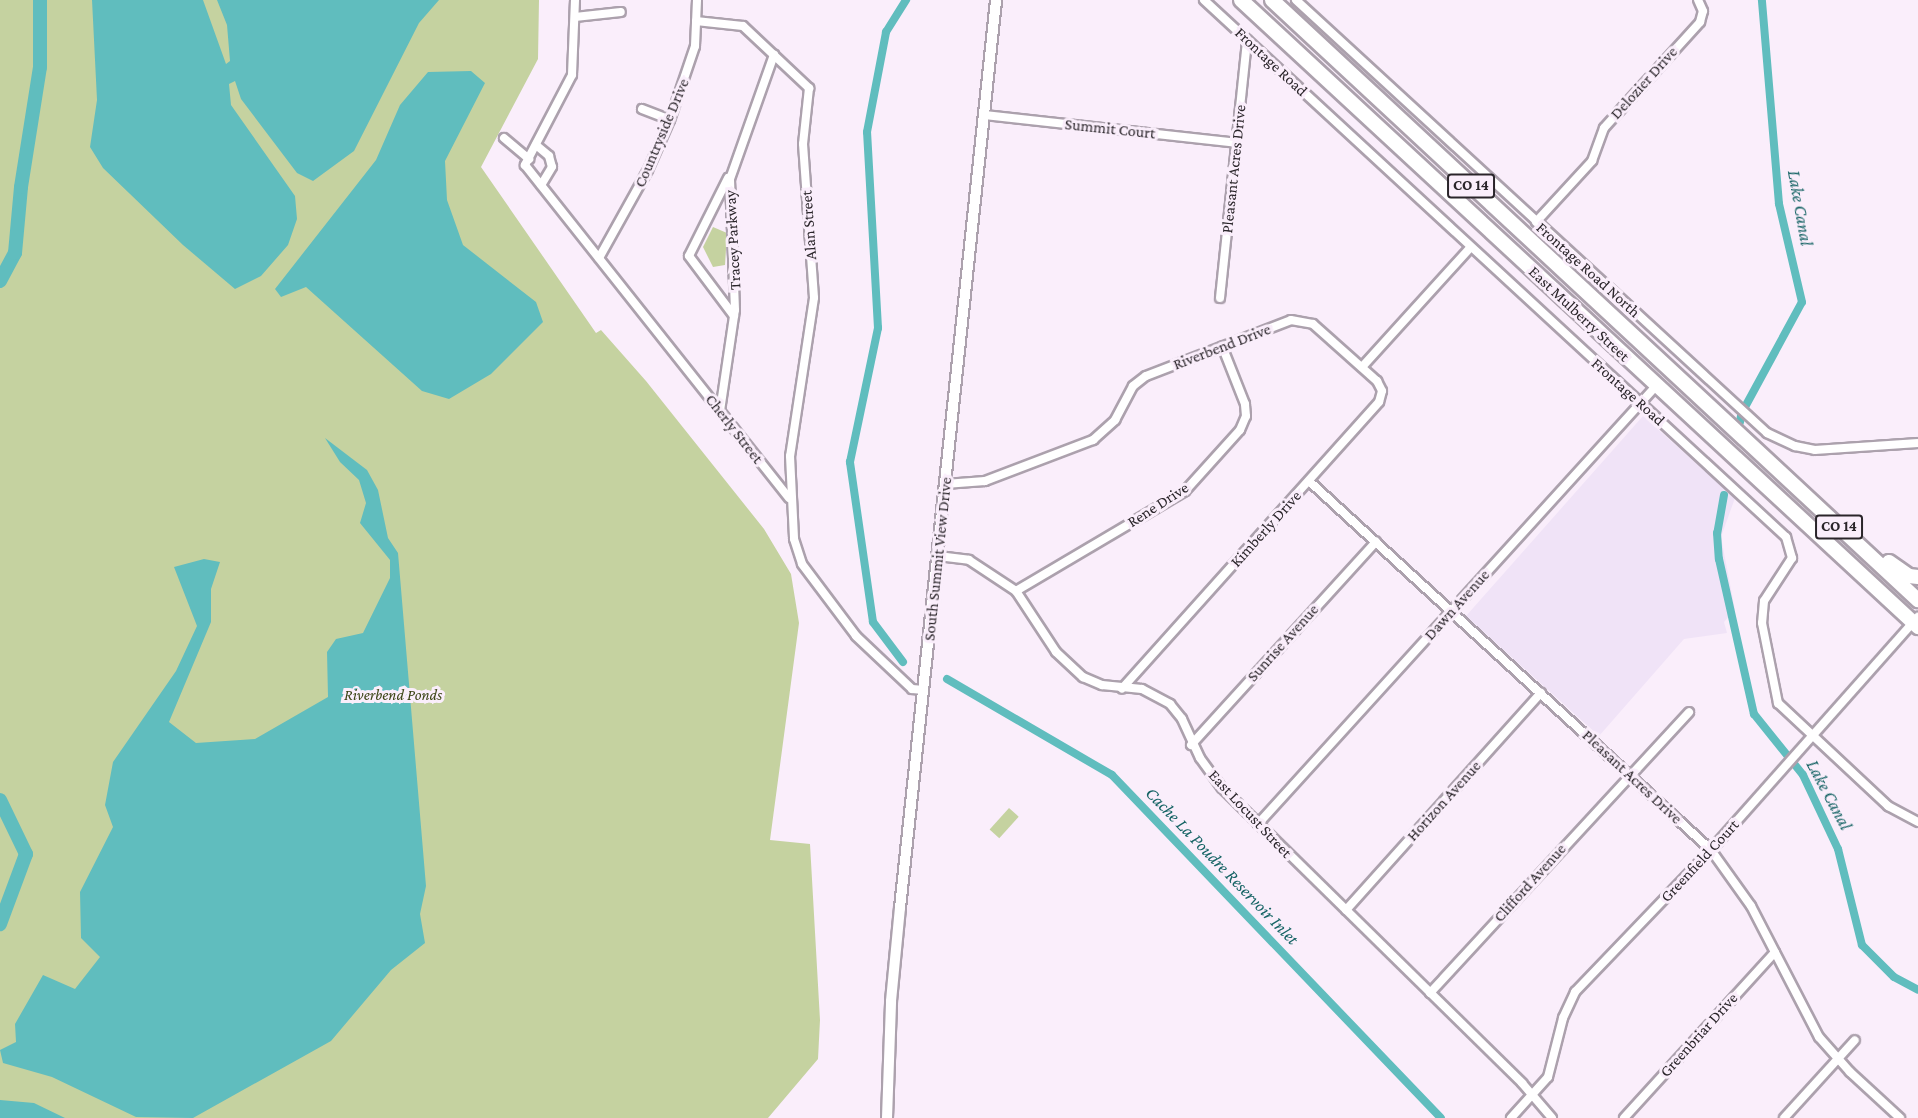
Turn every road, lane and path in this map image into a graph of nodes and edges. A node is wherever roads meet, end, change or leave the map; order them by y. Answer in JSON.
{"nodes":[{"id":1,"x":575,"y":0,"type":"edge"},
{"id":2,"x":697,"y":0,"type":"edge"},
{"id":3,"x":996,"y":0,"type":"edge"},
{"id":4,"x":1204,"y":0,"type":"edge"},
{"id":5,"x":1241,"y":0,"type":"edge"},
{"id":6,"x":1272,"y":0,"type":"edge"},
{"id":7,"x":1296,"y":0,"type":"edge"},
{"id":8,"x":1698,"y":0,"type":"edge"},
{"id":9,"x":621,"y":12,"type":"dead end"},
{"id":10,"x":575,"y":17,"type":"junction"},
{"id":11,"x":696,"y":21,"type":"junction"},
{"id":12,"x":1247,"y":40,"type":"junction"},
{"id":13,"x":774,"y":55,"type":"junction"},
{"id":14,"x":642,"y":109,"type":"dead end"},
{"id":15,"x":984,"y":115,"type":"junction"},
{"id":16,"x":670,"y":120,"type":"junction"},
{"id":17,"x":504,"y":138,"type":"dead end"},
{"id":18,"x":1236,"y":143,"type":"junction"},
{"id":19,"x":536,"y":145,"type":"junction"},
{"id":20,"x":527,"y":162,"type":"junction"},
{"id":21,"x":733,"y":164,"type":"junction"},
{"id":22,"x":541,"y":185,"type":"junction"},
{"id":23,"x":1536,"y":222,"type":"junction"},
{"id":24,"x":1470,"y":248,"type":"junction"},
{"id":25,"x":599,"y":258,"type":"junction"},
{"id":26,"x":1220,"y":298,"type":"dead end"},
{"id":27,"x":734,"y":316,"type":"junction"},
{"id":28,"x":1222,"y":346,"type":"junction"},
{"id":29,"x":1683,"y":357,"type":"junction"},
{"id":30,"x":1362,"y":367,"type":"junction"},
{"id":31,"x":1670,"y":371,"type":"junction"},
{"id":32,"x":1656,"y":386,"type":"junction"},
{"id":33,"x":1641,"y":404,"type":"junction"},
{"id":34,"x":720,"y":411,"type":"junction"},
{"id":35,"x":1918,"y":443,"type":"edge"},
{"id":36,"x":1309,"y":481,"type":"junction"},
{"id":37,"x":945,"y":484,"type":"junction"},
{"id":38,"x":790,"y":499,"type":"junction"},
{"id":39,"x":1813,"y":503,"type":"junction"},
{"id":40,"x":1376,"y":542,"type":"junction"},
{"id":41,"x":938,"y":556,"type":"junction"},
{"id":42,"x":1918,"y":577,"type":"edge"},
{"id":43,"x":1016,"y":591,"type":"junction"},
{"id":44,"x":1918,"y":600,"type":"edge"},
{"id":45,"x":1452,"y":611,"type":"junction"},
{"id":46,"x":1916,"y":622,"type":"edge"},
{"id":47,"x":1122,"y":688,"type":"junction"},
{"id":48,"x":924,"y":690,"type":"junction"},
{"id":49,"x":1540,"y":693,"type":"junction"},
{"id":50,"x":1689,"y":712,"type":"dead end"},
{"id":51,"x":1812,"y":737,"type":"junction"},
{"id":52,"x":1191,"y":745,"type":"junction"},
{"id":53,"x":1630,"y":774,"type":"junction"},
{"id":54,"x":1918,"y":822,"type":"edge"},
{"id":55,"x":1258,"y":824,"type":"junction"},
{"id":56,"x":1711,"y":850,"type":"junction"},
{"id":57,"x":1346,"y":910,"type":"junction"},
{"id":58,"x":1775,"y":952,"type":"junction"},
{"id":59,"x":1430,"y":993,"type":"junction"},
{"id":60,"x":1855,"y":1040,"type":"dead end"},
{"id":61,"x":1837,"y":1060,"type":"junction"},
{"id":62,"x":1532,"y":1095,"type":"junction"},
{"id":63,"x":887,"y":1118,"type":"edge"},
{"id":64,"x":1511,"y":1118,"type":"edge"},
{"id":65,"x":1552,"y":1118,"type":"edge"},
{"id":66,"x":1624,"y":1118,"type":"edge"},
{"id":67,"x":1784,"y":1118,"type":"edge"},
{"id":68,"x":1900,"y":1118,"type":"edge"}],
"edges":[{"from":1,"to":10,"type":"street"},
{"from":2,"to":11,"type":"street","name":"Countryside Drive"},
{"from":3,"to":15,"type":"street","name":"South Summit View Drive"},
{"from":4,"to":12,"type":"street","name":"Frontage Road"},
{"from":5,"to":32,"type":"highway","name":"East Mulberry Street","number":"CO 14"},
{"from":6,"to":31,"type":"highway","name":"East Mulberry Street","number":"CO 14"},
{"from":7,"to":23,"type":"street","name":"Frontage Road North"},
{"from":8,"to":23,"type":"street","name":"Delozier Drive"},
{"from":9,"to":10,"type":"street"},
{"from":10,"to":19,"type":"street"},
{"from":11,"to":13,"type":"street","name":"Alan Street"},
{"from":11,"to":16,"type":"street","name":"Countryside Drive"},
{"from":12,"to":18,"type":"street","name":"Pleasant Acres Drive"},
{"from":12,"to":24,"type":"street","name":"Frontage Road"},
{"from":13,"to":21,"type":"street","name":"Tracey Parkway"},
{"from":13,"to":38,"type":"street","name":"Alan Street"},
{"from":14,"to":16,"type":"street"},
{"from":15,"to":18,"type":"street","name":"Summit Court"},
{"from":15,"to":37,"type":"street","name":"South Summit View Drive"},
{"from":16,"to":25,"type":"street","name":"Countryside Drive"},
{"from":17,"to":20,"type":"street","name":"Cherly Street"},
{"from":18,"to":26,"type":"street","name":"Pleasant Acres Drive"},
{"from":19,"to":20,"type":"street"},
{"from":19,"to":22,"type":"street"},
{"from":20,"to":22,"type":"street","name":"Cherly Street"},
{"from":21,"to":27,"type":"street","name":"Tracey Parkway"},
{"from":21,"to":27,"type":"street","name":"Tracey Parkway"},
{"from":22,"to":25,"type":"street","name":"Cherly Street"},
{"from":23,"to":29,"type":"street","name":"Frontage Road North"},
{"from":24,"to":30,"type":"street"},
{"from":24,"to":33,"type":"street","name":"Frontage Road"},
{"from":25,"to":34,"type":"street","name":"Cherly Street"},
{"from":27,"to":34,"type":"street","name":"Tracey Parkway"},
{"from":28,"to":30,"type":"street","name":"Riverbend Drive"},
{"from":28,"to":37,"type":"street","name":"Riverbend Drive"},
{"from":28,"to":43,"type":"street","name":"Rene Drive"},
{"from":29,"to":31,"type":"street"},
{"from":29,"to":35,"type":"street","name":"Frontage Road North"},
{"from":30,"to":36,"type":"street","name":"Kimberly Drive"},
{"from":31,"to":39,"type":"highway","name":"East Mulberry Street","number":"CO 14"},
{"from":32,"to":33,"type":"street","name":"Dawn Avenue"},
{"from":32,"to":46,"type":"highway","name":"East Mulberry Street","number":"CO 14"},
{"from":33,"to":45,"type":"street","name":"Dawn Avenue"},
{"from":33,"to":51,"type":"street","name":"Frontage Road"},
{"from":34,"to":38,"type":"street","name":"Cherly Street"},
{"from":36,"to":40,"type":"street","name":"Pleasant Acres Drive"},
{"from":36,"to":47,"type":"street","name":"Kimberly Drive"},
{"from":37,"to":41,"type":"street","name":"South Summit View Drive"},
{"from":38,"to":48,"type":"street"},
{"from":39,"to":42,"type":"highway"},
{"from":39,"to":44,"type":"highway","name":"East Mulberry Street","number":"CO 14"},
{"from":40,"to":45,"type":"street","name":"Pleasant Acres Drive"},
{"from":40,"to":52,"type":"street","name":"Sunrise Avenue"},
{"from":41,"to":43,"type":"street","name":"East Locust Street"},
{"from":41,"to":48,"type":"street","name":"South Summit View Drive"},
{"from":43,"to":47,"type":"street","name":"East Locust Street"},
{"from":45,"to":49,"type":"street","name":"Pleasant Acres Drive"},
{"from":45,"to":55,"type":"street","name":"Dawn Avenue"},
{"from":46,"to":51,"type":"street","name":"Greenfield Court"},
{"from":47,"to":52,"type":"street","name":"East Locust Street"},
{"from":48,"to":63,"type":"street","name":"South Summit View Drive"},
{"from":49,"to":53,"type":"street","name":"Pleasant Acres Drive"},
{"from":49,"to":57,"type":"street","name":"Horizon Avenue"},
{"from":50,"to":53,"type":"street","name":"Clifford Avenue"},
{"from":51,"to":54,"type":"street","name":"Frontage Road"},
{"from":51,"to":56,"type":"street","name":"Greenfield Court"},
{"from":52,"to":55,"type":"street","name":"East Locust Street"},
{"from":53,"to":56,"type":"street","name":"Pleasant Acres Drive"},
{"from":53,"to":59,"type":"street","name":"Clifford Avenue"},
{"from":55,"to":57,"type":"street","name":"East Locust Street"},
{"from":56,"to":58,"type":"street","name":"Pleasant Acres Drive"},
{"from":56,"to":62,"type":"street","name":"Greenfield Court"},
{"from":57,"to":59,"type":"street","name":"East Locust Street"},
{"from":58,"to":61,"type":"street","name":"Pleasant Acres Drive"},
{"from":58,"to":66,"type":"street","name":"Greenbriar Drive"},
{"from":59,"to":62,"type":"street","name":"East Locust Street"},
{"from":60,"to":61,"type":"street"},
{"from":61,"to":67,"type":"street"},
{"from":61,"to":68,"type":"street","name":"Pleasant Acres Drive"},
{"from":62,"to":64,"type":"street","name":"Greenfield Court"},
{"from":62,"to":65,"type":"street","name":"East Locust Street"}]}
